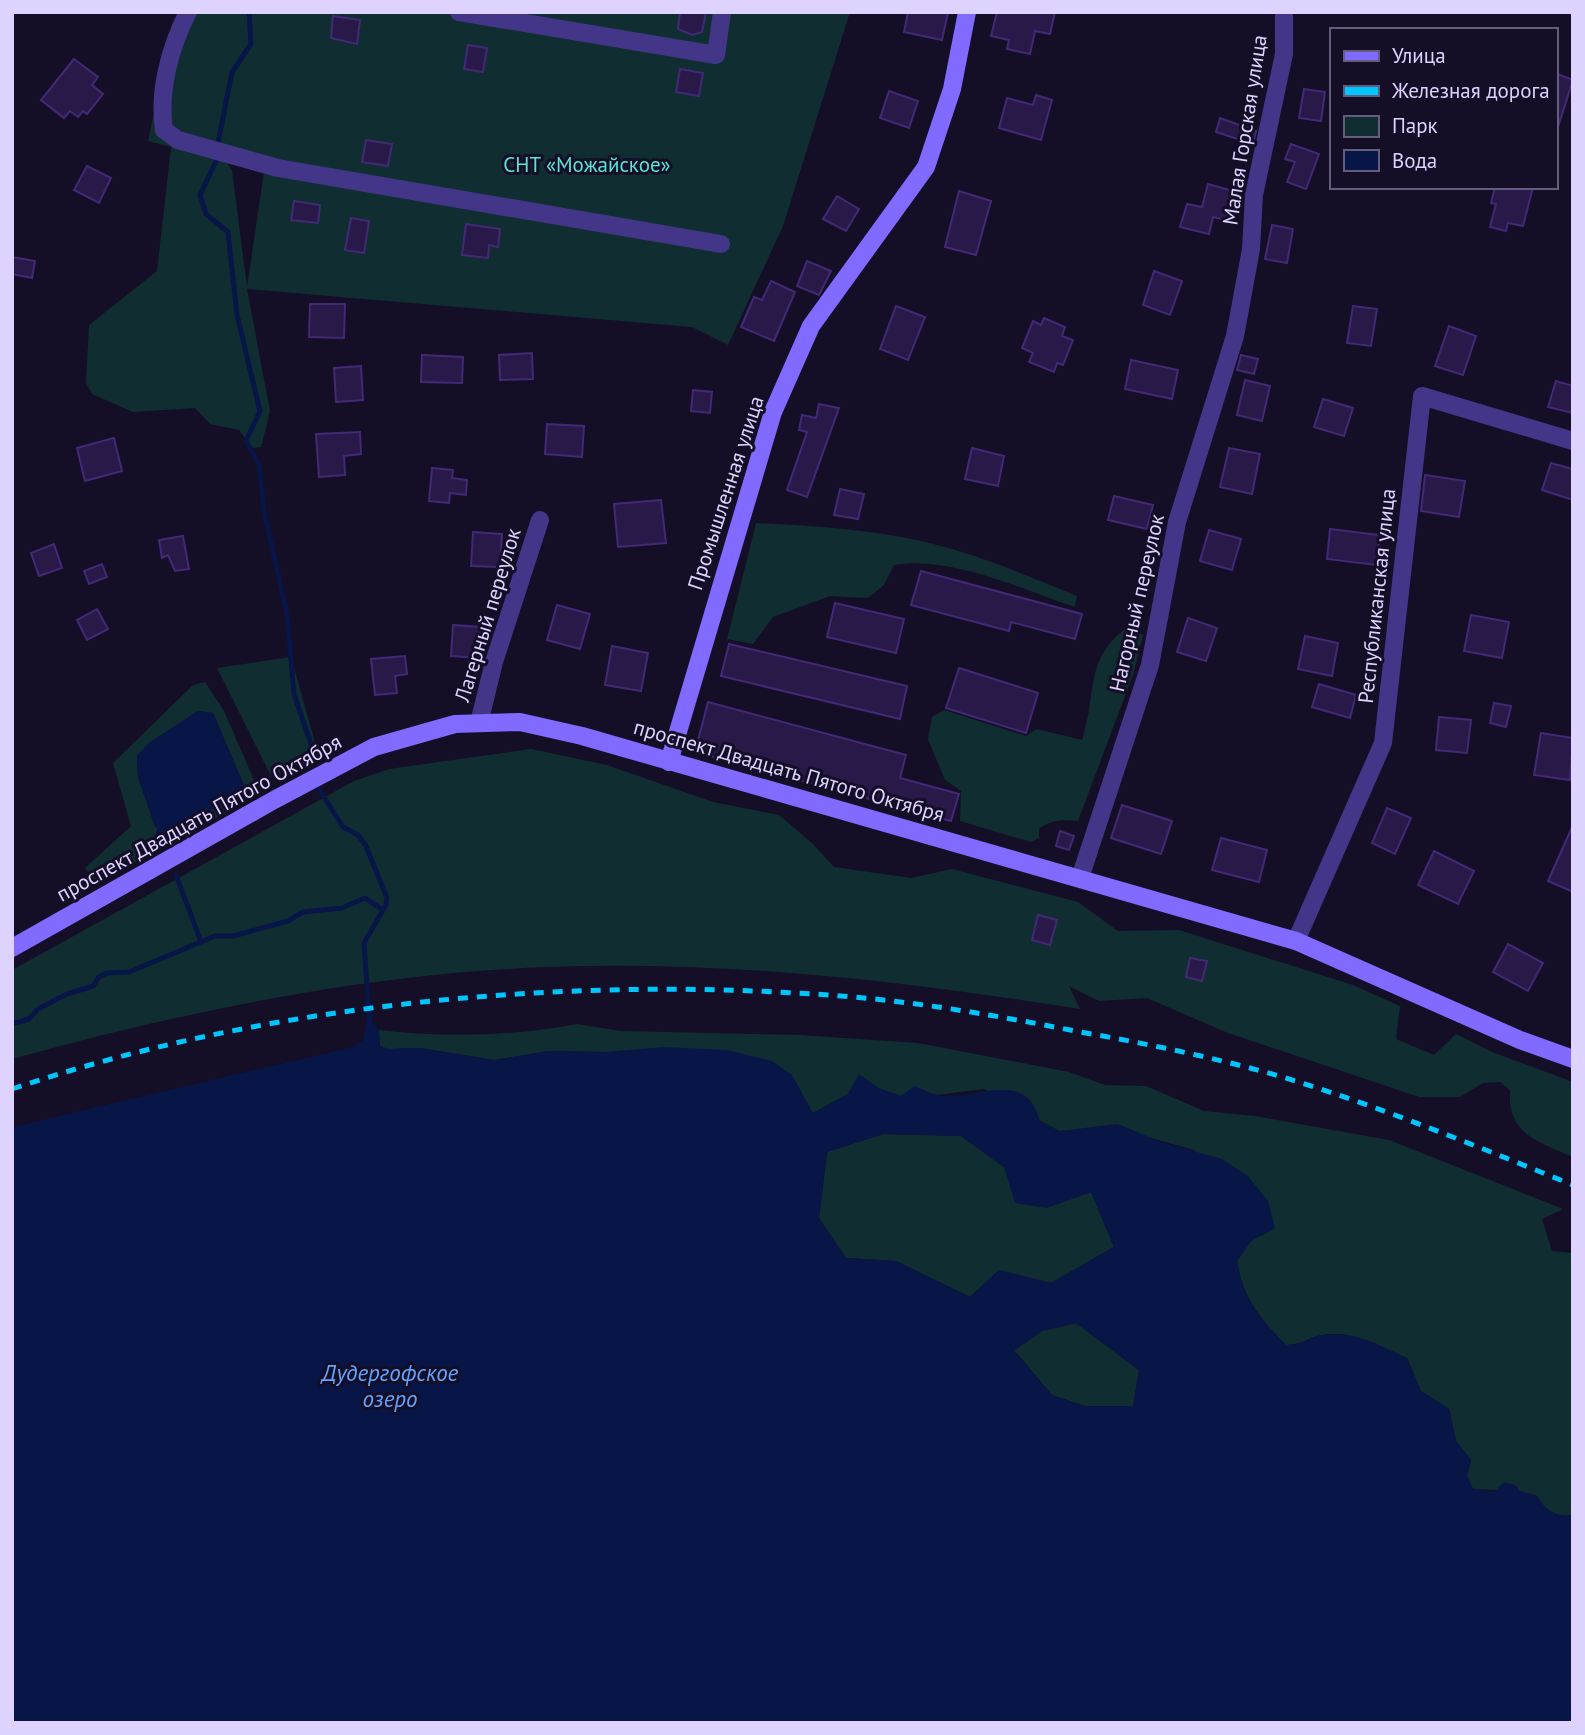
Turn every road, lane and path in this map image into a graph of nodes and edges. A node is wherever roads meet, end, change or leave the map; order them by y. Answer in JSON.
{"nodes":[{"id":1,"x":188,"y":12,"type":"edge"},
{"id":2,"x":459,"y":12,"type":"edge"},
{"id":3,"x":722,"y":12,"type":"edge"},
{"id":4,"x":967,"y":12,"type":"edge"},
{"id":5,"x":1284,"y":12,"type":"edge"},
{"id":6,"x":721,"y":244,"type":"dead end"},
{"id":7,"x":1235,"y":337,"type":"joint"},
{"id":8,"x":1573,"y":441,"type":"edge"},
{"id":9,"x":541,"y":520,"type":"dead end"},
{"id":10,"x":479,"y":723,"type":"junction"},
{"id":11,"x":669,"y":762,"type":"junction"},
{"id":12,"x":1080,"y":878,"type":"junction"},
{"id":13,"x":1296,"y":941,"type":"junction"},
{"id":14,"x":12,"y":948,"type":"edge"},
{"id":15,"x":1573,"y":1059,"type":"edge"}],
"edges":[{"from":1,"to":6,"type":"street"},
{"from":2,"to":3,"type":"street"},
{"from":4,"to":11,"type":"street","name":"Промышленная улица"},
{"from":5,"to":7,"type":"street","name":"Малая Горская улица"},
{"from":7,"to":12,"type":"street","name":"Нагорный переулок"},
{"from":8,"to":13,"type":"street","name":"Республиканская улица"},
{"from":9,"to":10,"type":"street","name":"Лагерный переулок"},
{"from":10,"to":11,"type":"street","name":"проспект Двадцать Пятого Октября"},
{"from":10,"to":14,"type":"street","name":"проспект Двадцать Пятого Октября"},
{"from":11,"to":12,"type":"street","name":"проспект Двадцать Пятого Октября"},
{"from":12,"to":13,"type":"street","name":"проспект Двадцать Пятого Октября"},
{"from":13,"to":15,"type":"street","name":"проспект Двадцать Пятого Октября"}]}
